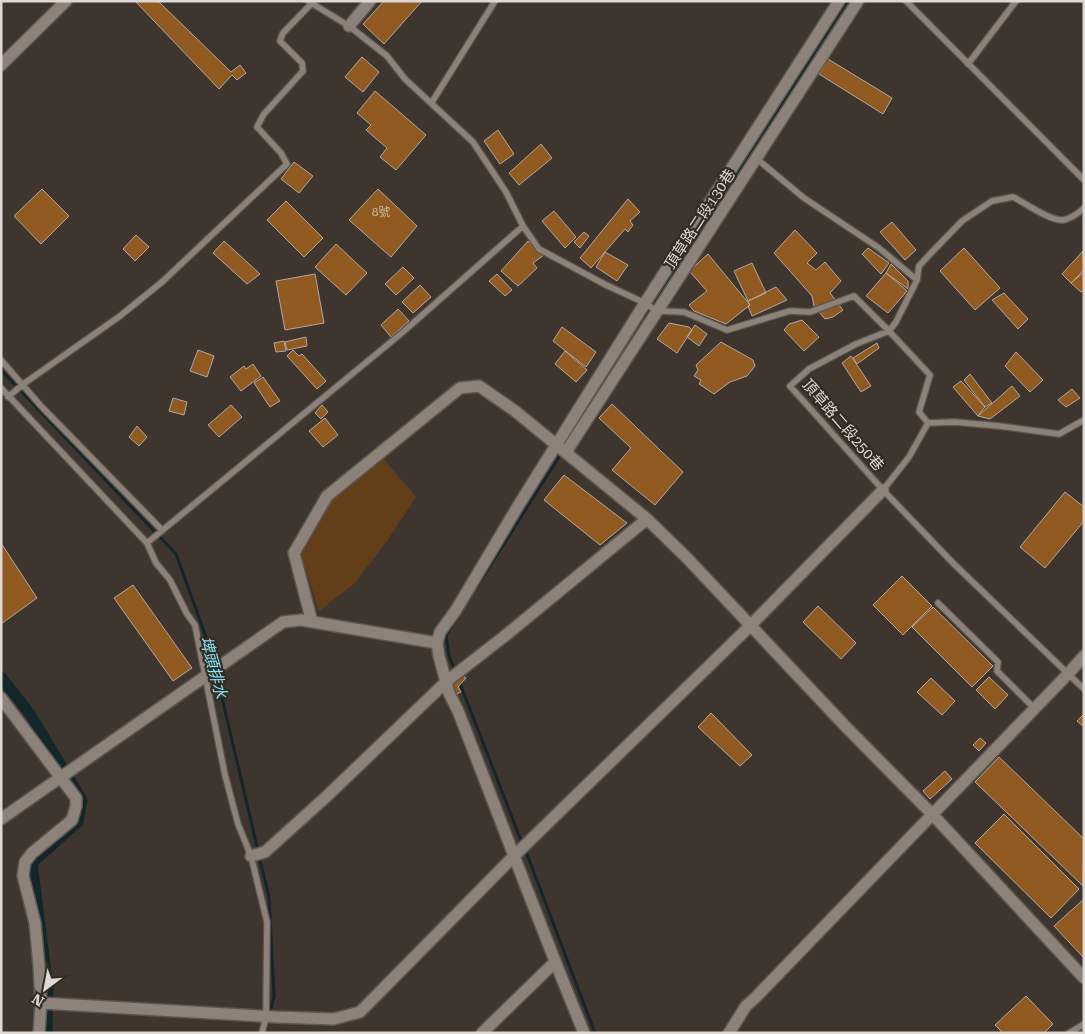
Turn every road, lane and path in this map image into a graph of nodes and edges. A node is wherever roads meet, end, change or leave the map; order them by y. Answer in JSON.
{"nodes":[{"id":1,"x":66,"y":1,"type":"edge"},
{"id":2,"x":370,"y":1,"type":"edge"},
{"id":3,"x":495,"y":1,"type":"edge"},
{"id":4,"x":839,"y":1,"type":"edge"},
{"id":5,"x":858,"y":1,"type":"edge"},
{"id":6,"x":906,"y":1,"type":"edge"},
{"id":7,"x":1016,"y":1,"type":"edge"},
{"id":8,"x":310,"y":2,"type":"edge"},
{"id":9,"x":348,"y":26,"type":"junction"},
{"id":10,"x":968,"y":64,"type":"junction"},
{"id":11,"x":1,"y":65,"type":"edge"},
{"id":12,"x":432,"y":102,"type":"junction"},
{"id":13,"x":757,"y":159,"type":"junction"},
{"id":14,"x":1084,"y":180,"type":"edge"},
{"id":15,"x":1084,"y":208,"type":"edge"},
{"id":16,"x":523,"y":226,"type":"junction"},
{"id":17,"x":916,"y":280,"type":"junction"},
{"id":18,"x":645,"y":303,"type":"junction"},
{"id":19,"x":658,"y":311,"type":"junction"},
{"id":20,"x":889,"y":331,"type":"junction"},
{"id":21,"x":1,"y":360,"type":"edge"},
{"id":22,"x":22,"y":385,"type":"junction"},
{"id":23,"x":1,"y":388,"type":"edge"},
{"id":24,"x":8,"y":396,"type":"junction"},
{"id":25,"x":1084,"y":420,"type":"edge"},
{"id":26,"x":928,"y":423,"type":"junction"},
{"id":27,"x":561,"y":449,"type":"junction"},
{"id":28,"x":883,"y":490,"type":"junction"},
{"id":29,"x":647,"y":518,"type":"junction"},
{"id":30,"x":162,"y":530,"type":"junction"},
{"id":31,"x":147,"y":543,"type":"junction"},
{"id":32,"x":938,"y":603,"type":"dead end"},
{"id":33,"x":312,"y":622,"type":"junction"},
{"id":34,"x":750,"y":626,"type":"junction"},
{"id":35,"x":437,"y":643,"type":"junction"},
{"id":36,"x":1084,"y":656,"type":"edge"},
{"id":37,"x":1068,"y":674,"type":"junction"},
{"id":38,"x":205,"y":676,"type":"junction"},
{"id":39,"x":447,"y":680,"type":"junction"},
{"id":40,"x":1084,"y":689,"type":"edge"},
{"id":41,"x":1,"y":698,"type":"edge"},
{"id":42,"x":1035,"y":709,"type":"junction"},
{"id":43,"x":61,"y":776,"type":"junction"},
{"id":44,"x":933,"y":815,"type":"junction"},
{"id":45,"x":1,"y":819,"type":"edge"},
{"id":46,"x":515,"y":855,"type":"junction"},
{"id":47,"x":251,"y":856,"type":"junction"},
{"id":48,"x":555,"y":962,"type":"junction"},
{"id":49,"x":1084,"y":978,"type":"edge"},
{"id":50,"x":46,"y":1003,"type":"junction"},
{"id":51,"x":271,"y":1017,"type":"junction"},
{"id":52,"x":1084,"y":1024,"type":"edge"},
{"id":53,"x":733,"y":1031,"type":"edge"},
{"id":54,"x":39,"y":1033,"type":"edge"},
{"id":55,"x":262,"y":1033,"type":"edge"},
{"id":56,"x":482,"y":1033,"type":"edge"},
{"id":57,"x":584,"y":1033,"type":"edge"},
{"id":58,"x":1069,"y":1033,"type":"edge"}],
"edges":[{"from":1,"to":11,"type":"street"},
{"from":2,"to":9,"type":"street"},
{"from":3,"to":12,"type":"lane"},
{"from":4,"to":18,"type":"street"},
{"from":5,"to":13,"type":"street","name":"頂草路二段130巷"},
{"from":6,"to":10,"type":"lane"},
{"from":7,"to":10,"type":"lane"},
{"from":8,"to":9,"type":"lane"},
{"from":8,"to":22,"type":"lane"},
{"from":9,"to":12,"type":"lane"},
{"from":10,"to":14,"type":"lane"},
{"from":12,"to":16,"type":"lane"},
{"from":13,"to":17,"type":"lane"},
{"from":13,"to":19,"type":"street","name":"頂草路二段130巷"},
{"from":15,"to":17,"type":"lane"},
{"from":16,"to":18,"type":"lane"},
{"from":16,"to":30,"type":"lane"},
{"from":17,"to":20,"type":"lane"},
{"from":18,"to":19,"type":"lane"},
{"from":18,"to":27,"type":"street"},
{"from":19,"to":20,"type":"lane"},
{"from":19,"to":27,"type":"street","name":"頂草路二段130巷"},
{"from":20,"to":26,"type":"lane"},
{"from":20,"to":28,"type":"lane","name":"頂草路二段250巷"},
{"from":21,"to":22,"type":"lane"},
{"from":22,"to":24,"type":"lane"},
{"from":22,"to":30,"type":"lane"},
{"from":23,"to":24,"type":"lane"},
{"from":24,"to":31,"type":"lane"},
{"from":25,"to":26,"type":"lane"},
{"from":26,"to":28,"type":"lane"},
{"from":27,"to":29,"type":"street"},
{"from":27,"to":33,"type":"street"},
{"from":27,"to":35,"type":"street"},
{"from":28,"to":34,"type":"street"},
{"from":28,"to":37,"type":"lane","name":"頂草路二段250巷"},
{"from":29,"to":34,"type":"street"},
{"from":29,"to":39,"type":"street"},
{"from":30,"to":31,"type":"lane"},
{"from":31,"to":38,"type":"lane"},
{"from":32,"to":42,"type":"lane"},
{"from":33,"to":35,"type":"street"},
{"from":33,"to":38,"type":"street"},
{"from":34,"to":44,"type":"street"},
{"from":34,"to":46,"type":"street"},
{"from":35,"to":39,"type":"street"},
{"from":36,"to":37,"type":"street"},
{"from":37,"to":40,"type":"lane","name":"頂草路二段250巷"},
{"from":37,"to":42,"type":"street"},
{"from":38,"to":43,"type":"street"},
{"from":38,"to":47,"type":"lane"},
{"from":39,"to":46,"type":"street"},
{"from":39,"to":47,"type":"street"},
{"from":41,"to":43,"type":"street"},
{"from":42,"to":44,"type":"street"},
{"from":43,"to":45,"type":"street"},
{"from":43,"to":50,"type":"street"},
{"from":44,"to":49,"type":"street"},
{"from":44,"to":53,"type":"street"},
{"from":46,"to":48,"type":"street"},
{"from":46,"to":51,"type":"street"},
{"from":47,"to":51,"type":"lane"},
{"from":48,"to":56,"type":"street"},
{"from":48,"to":57,"type":"street"},
{"from":50,"to":51,"type":"street"},
{"from":50,"to":54,"type":"street"},
{"from":51,"to":55,"type":"lane"},
{"from":52,"to":58,"type":"lane"}]}
